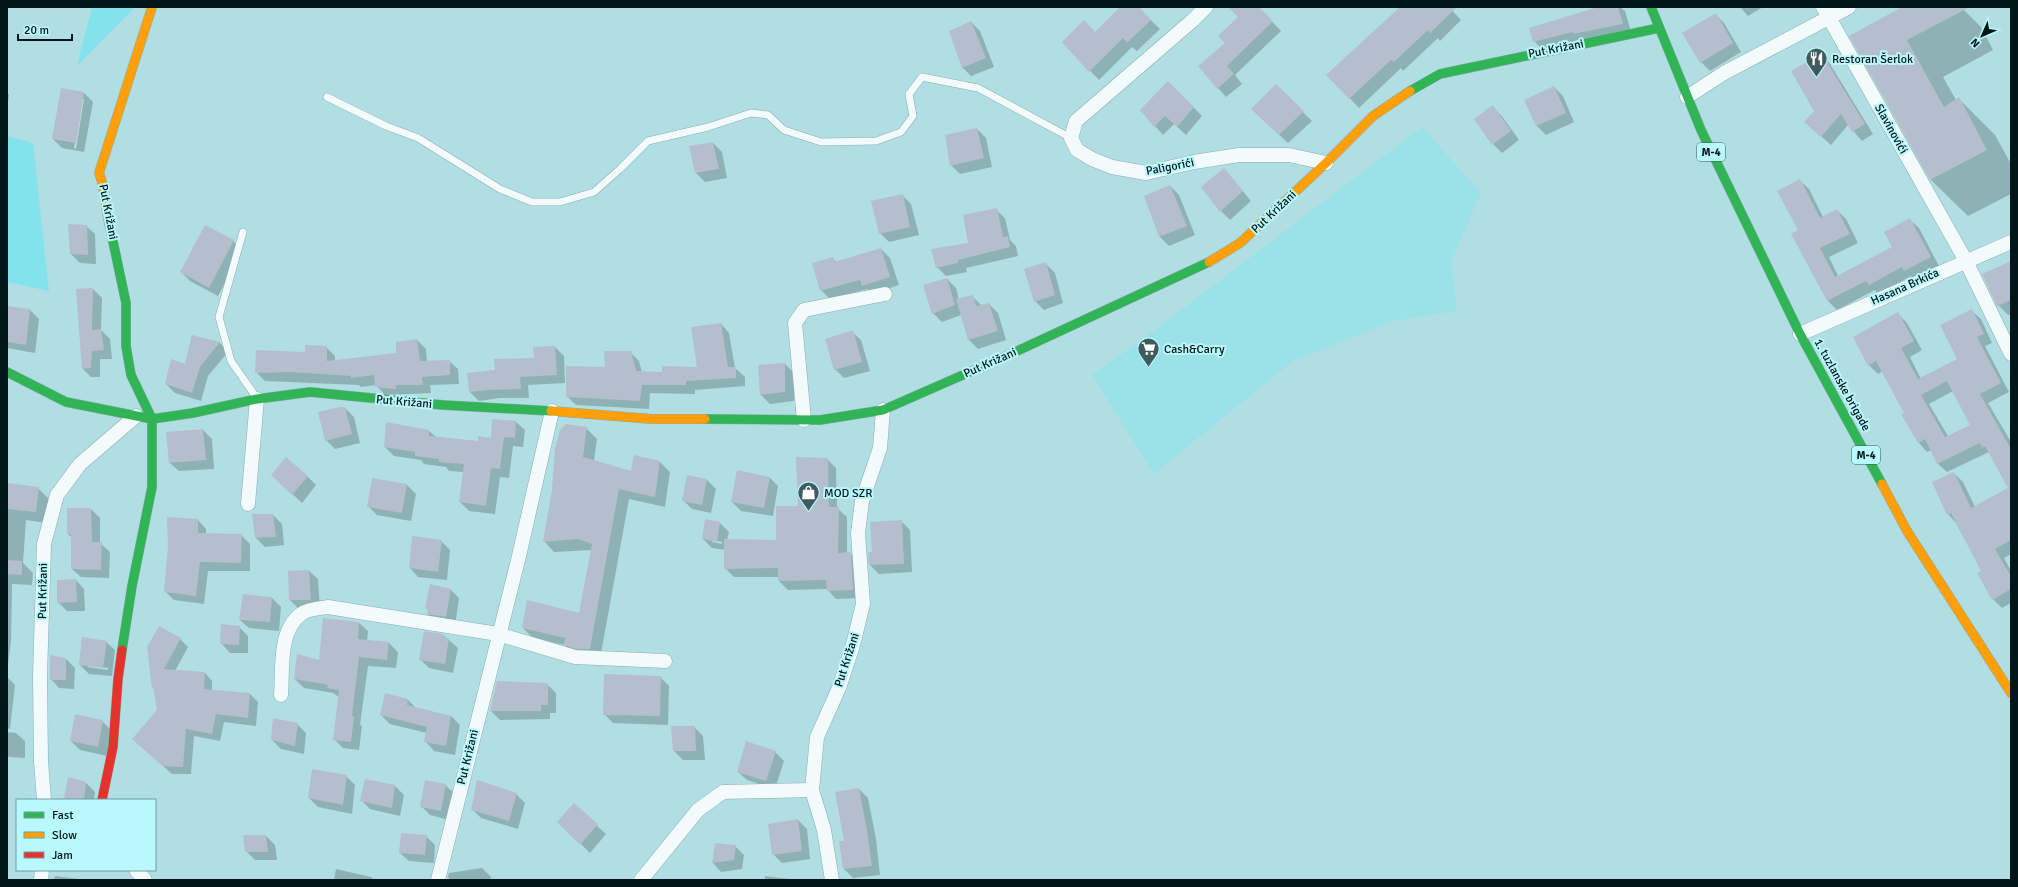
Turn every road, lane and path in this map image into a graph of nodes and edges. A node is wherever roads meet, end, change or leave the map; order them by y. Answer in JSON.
{"nodes":[{"id":1,"x":152,"y":7,"type":"edge"},
{"id":2,"x":1206,"y":7,"type":"edge"},
{"id":3,"x":1651,"y":7,"type":"edge"},
{"id":4,"x":1849,"y":7,"type":"edge"},
{"id":5,"x":1826,"y":12,"type":"edge"},
{"id":6,"x":1659,"y":28,"type":"junction"},
{"id":7,"x":327,"y":97,"type":"dead end"},
{"id":8,"x":1687,"y":97,"type":"junction"},
{"id":9,"x":1070,"y":138,"type":"junction"},
{"id":10,"x":1326,"y":163,"type":"junction"},
{"id":11,"x":243,"y":232,"type":"dead end"},
{"id":12,"x":2011,"y":242,"type":"edge"},
{"id":13,"x":1966,"y":261,"type":"junction"},
{"id":14,"x":885,"y":294,"type":"dead end"},
{"id":15,"x":1800,"y":334,"type":"junction"},
{"id":16,"x":2011,"y":354,"type":"edge"},
{"id":17,"x":7,"y":372,"type":"edge"},
{"id":18,"x":257,"y":399,"type":"junction"},
{"id":19,"x":883,"y":410,"type":"junction"},
{"id":20,"x":552,"y":411,"type":"junction"},
{"id":21,"x":136,"y":416,"type":"junction"},
{"id":22,"x":152,"y":419,"type":"junction"},
{"id":23,"x":804,"y":420,"type":"junction"},
{"id":24,"x":248,"y":504,"type":"dead end"},
{"id":25,"x":498,"y":634,"type":"junction"},
{"id":26,"x":665,"y":661,"type":"dead end"},
{"id":27,"x":2011,"y":693,"type":"edge"},
{"id":28,"x":281,"y":695,"type":"dead end"},
{"id":29,"x":812,"y":790,"type":"junction"},
{"id":30,"x":44,"y":799,"type":"edge"},
{"id":31,"x":102,"y":799,"type":"edge"},
{"id":32,"x":137,"y":871,"type":"edge"},
{"id":33,"x":145,"y":880,"type":"edge"},
{"id":34,"x":438,"y":880,"type":"edge"},
{"id":35,"x":641,"y":880,"type":"edge"},
{"id":36,"x":832,"y":880,"type":"edge"}],
"edges":[{"from":1,"to":22,"type":"street","name":"Put Križani"},
{"from":2,"to":9,"type":"street"},
{"from":3,"to":6,"type":"street","number":"M-4"},
{"from":4,"to":5,"type":"street"},
{"from":5,"to":8,"type":"street"},
{"from":5,"to":13,"type":"street","name":"Slavinovići"},
{"from":6,"to":8,"type":"street","number":"M-4"},
{"from":6,"to":10,"type":"street","name":"Put Križani"},
{"from":7,"to":9,"type":"lane"},
{"from":8,"to":15,"type":"street","name":"1. tuzlanske brigade","number":"M-4"},
{"from":9,"to":10,"type":"street","name":"Paligorići"},
{"from":10,"to":19,"type":"street","name":"Put Križani"},
{"from":11,"to":18,"type":"lane"},
{"from":12,"to":13,"type":"street","name":"Hasana Brkića"},
{"from":13,"to":15,"type":"street","name":"Hasana Brkića"},
{"from":13,"to":16,"type":"street","name":"Slavinovići"},
{"from":14,"to":23,"type":"street"},
{"from":15,"to":27,"type":"street","name":"1. tuzlanske brigade","number":"M-4"},
{"from":17,"to":21,"type":"street","name":"Put Križani"},
{"from":18,"to":20,"type":"street","name":"Put Križani"},
{"from":18,"to":22,"type":"street","name":"Put Križani"},
{"from":18,"to":24,"type":"street"},
{"from":19,"to":23,"type":"street","name":"Put Križani"},
{"from":19,"to":29,"type":"street","name":"Put Križani"},
{"from":20,"to":23,"type":"street","name":"Put Križani"},
{"from":20,"to":25,"type":"street","name":"Put Križani"},
{"from":21,"to":22,"type":"street","name":"Put Križani"},
{"from":21,"to":30,"type":"street","name":"Put Križani"},
{"from":22,"to":31,"type":"street","name":"Put Križani"},
{"from":25,"to":26,"type":"street"},
{"from":25,"to":28,"type":"street"},
{"from":25,"to":34,"type":"street","name":"Put Križani"},
{"from":29,"to":35,"type":"street"},
{"from":29,"to":36,"type":"street","name":"Put Križani"},
{"from":32,"to":33,"type":"street"}]}
